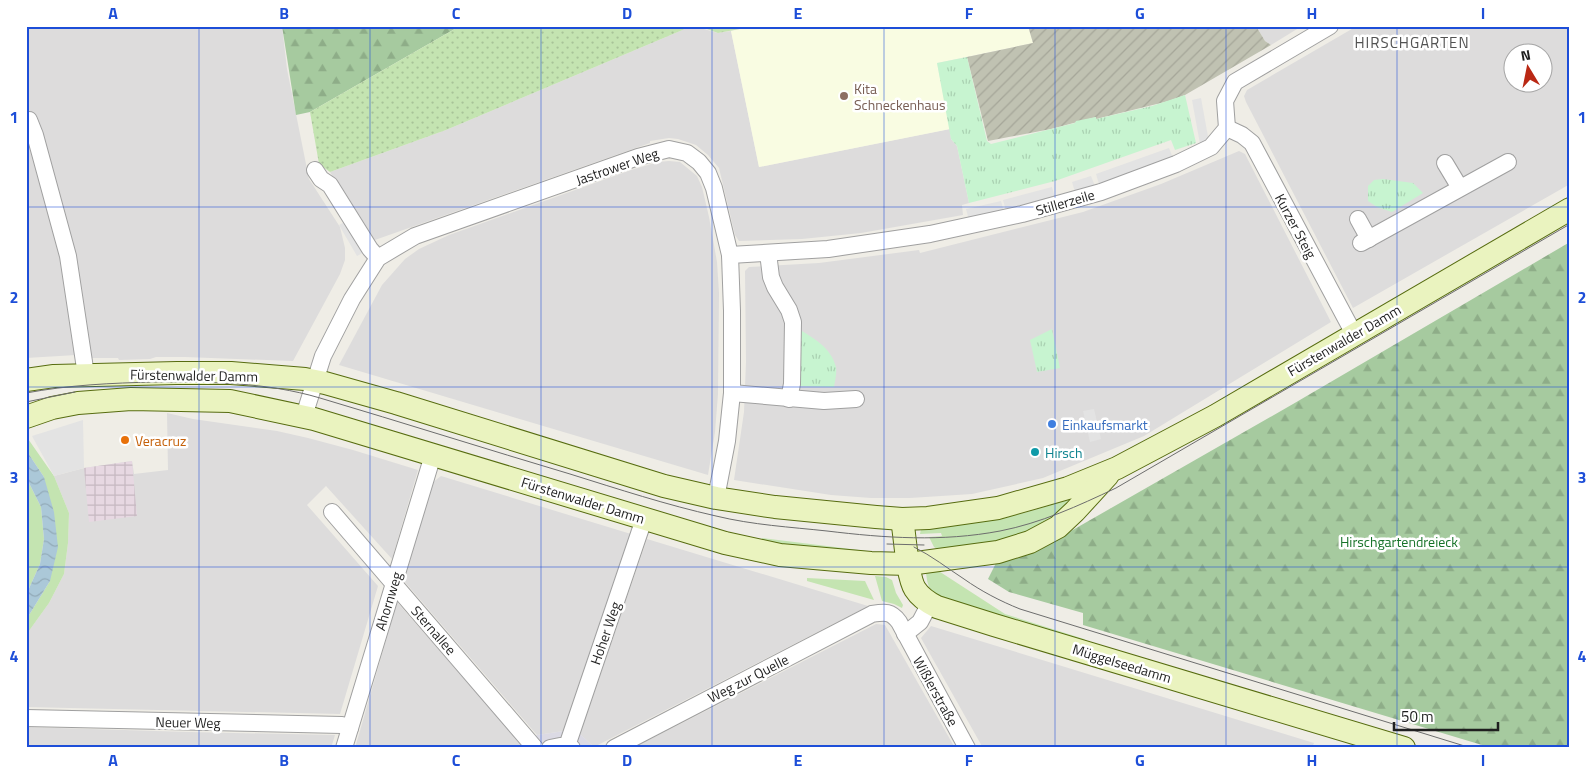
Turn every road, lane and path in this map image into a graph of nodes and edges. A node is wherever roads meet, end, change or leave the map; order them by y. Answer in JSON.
{"nodes":[{"id":1,"x":1330,"y":26,"type":"edge"},
{"id":2,"x":26,"y":120,"type":"edge"},
{"id":3,"x":1227,"y":128,"type":"junction"},
{"id":4,"x":1508,"y":162,"type":"dead end"},
{"id":5,"x":1445,"y":163,"type":"dead end"},
{"id":6,"x":315,"y":170,"type":"dead end"},
{"id":7,"x":1460,"y":188,"type":"junction"},
{"id":8,"x":1570,"y":209,"type":"edge"},
{"id":9,"x":1358,"y":219,"type":"dead end"},
{"id":10,"x":768,"y":253,"type":"junction"},
{"id":11,"x":730,"y":255,"type":"junction"},
{"id":12,"x":378,"y":258,"type":"junction"},
{"id":13,"x":1354,"y":334,"type":"junction"},
{"id":14,"x":86,"y":375,"type":"junction"},
{"id":15,"x":26,"y":380,"type":"edge"},
{"id":16,"x":315,"y":381,"type":"junction"},
{"id":17,"x":732,"y":393,"type":"junction"},
{"id":18,"x":789,"y":399,"type":"junction"},
{"id":19,"x":856,"y":399,"type":"dead end"},
{"id":20,"x":304,"y":416,"type":"junction"},
{"id":21,"x":26,"y":418,"type":"edge"},
{"id":22,"x":433,"y":455,"type":"junction"},
{"id":23,"x":1117,"y":468,"type":"junction"},
{"id":24,"x":716,"y":498,"type":"junction"},
{"id":25,"x":332,"y":512,"type":"dead end"},
{"id":26,"x":644,"y":519,"type":"junction"},
{"id":27,"x":902,"y":519,"type":"junction"},
{"id":28,"x":909,"y":564,"type":"junction"},
{"id":29,"x":394,"y":584,"type":"junction"},
{"id":30,"x":930,"y":604,"type":"junction"},
{"id":31,"x":884,"y":612,"type":"joint"},
{"id":32,"x":904,"y":634,"type":"junction"},
{"id":33,"x":26,"y":718,"type":"edge"},
{"id":34,"x":350,"y":728,"type":"junction"},
{"id":35,"x":569,"y":747,"type":"edge"},
{"id":36,"x":344,"y":748,"type":"edge"},
{"id":37,"x":535,"y":748,"type":"edge"},
{"id":38,"x":550,"y":748,"type":"edge"},
{"id":39,"x":614,"y":748,"type":"edge"},
{"id":40,"x":967,"y":748,"type":"edge"},
{"id":41,"x":1404,"y":748,"type":"edge"}],
"edges":[{"from":1,"to":3,"type":"street"},
{"from":2,"to":14,"type":"street"},
{"from":3,"to":10,"type":"street","name":"Stillerzeile"},
{"from":3,"to":13,"type":"street","name":"Kurzer Steig"},
{"from":4,"to":7,"type":"street"},
{"from":5,"to":7,"type":"street"},
{"from":6,"to":12,"type":"street"},
{"from":7,"to":9,"type":"street"},
{"from":8,"to":13,"type":"main road","name":"Fürstenwalder Damm"},
{"from":10,"to":11,"type":"street","name":"Stillerzeile"},
{"from":10,"to":18,"type":"street"},
{"from":11,"to":12,"type":"street","name":"Jastrower Weg"},
{"from":11,"to":17,"type":"street","name":"Jastrower Weg"},
{"from":12,"to":16,"type":"street","name":"Jastrower Weg"},
{"from":13,"to":23,"type":"main road","name":"Fürstenwalder Damm"},
{"from":14,"to":15,"type":"main road","name":"Fürstenwalder Damm"},
{"from":14,"to":16,"type":"main road","name":"Fürstenwalder Damm"},
{"from":16,"to":20,"type":"street","name":"Jastrower Weg"},
{"from":16,"to":24,"type":"main road","name":"Fürstenwalder Damm"},
{"from":17,"to":18,"type":"street"},
{"from":17,"to":24,"type":"street","name":"Jastrower Weg"},
{"from":18,"to":19,"type":"street"},
{"from":20,"to":21,"type":"main road","name":"Fürstenwalder Damm"},
{"from":20,"to":22,"type":"main road","name":"Fürstenwalder Damm"},
{"from":22,"to":26,"type":"main road","name":"Fürstenwalder Damm"},
{"from":22,"to":29,"type":"street","name":"Ahornweg"},
{"from":23,"to":27,"type":"main road","name":"Fürstenwalder Damm"},
{"from":23,"to":28,"type":"main road","name":"Fürstenwalder Damm"},
{"from":24,"to":27,"type":"main road","name":"Fürstenwalder Damm"},
{"from":25,"to":29,"type":"street","name":"Sternallee"},
{"from":26,"to":28,"type":"main road","name":"Fürstenwalder Damm"},
{"from":26,"to":35,"type":"street","name":"Hoher Weg"},
{"from":27,"to":28,"type":"main road","name":"Müggelseedamm"},
{"from":28,"to":30,"type":"main road","name":"Müggelseedamm"},
{"from":29,"to":34,"type":"street","name":"Ahornweg"},
{"from":29,"to":37,"type":"street","name":"Sternallee"},
{"from":30,"to":32,"type":"street"},
{"from":30,"to":41,"type":"main road","name":"Müggelseedamm"},
{"from":31,"to":32,"type":"street","name":"Wißlerstraße"},
{"from":31,"to":39,"type":"street","name":"Weg zur Quelle"},
{"from":32,"to":40,"type":"street","name":"Wißlerstraße"},
{"from":33,"to":34,"type":"street","name":"Neuer Weg"},
{"from":34,"to":36,"type":"street","name":"Ahornweg"},
{"from":35,"to":38,"type":"street"}]}
